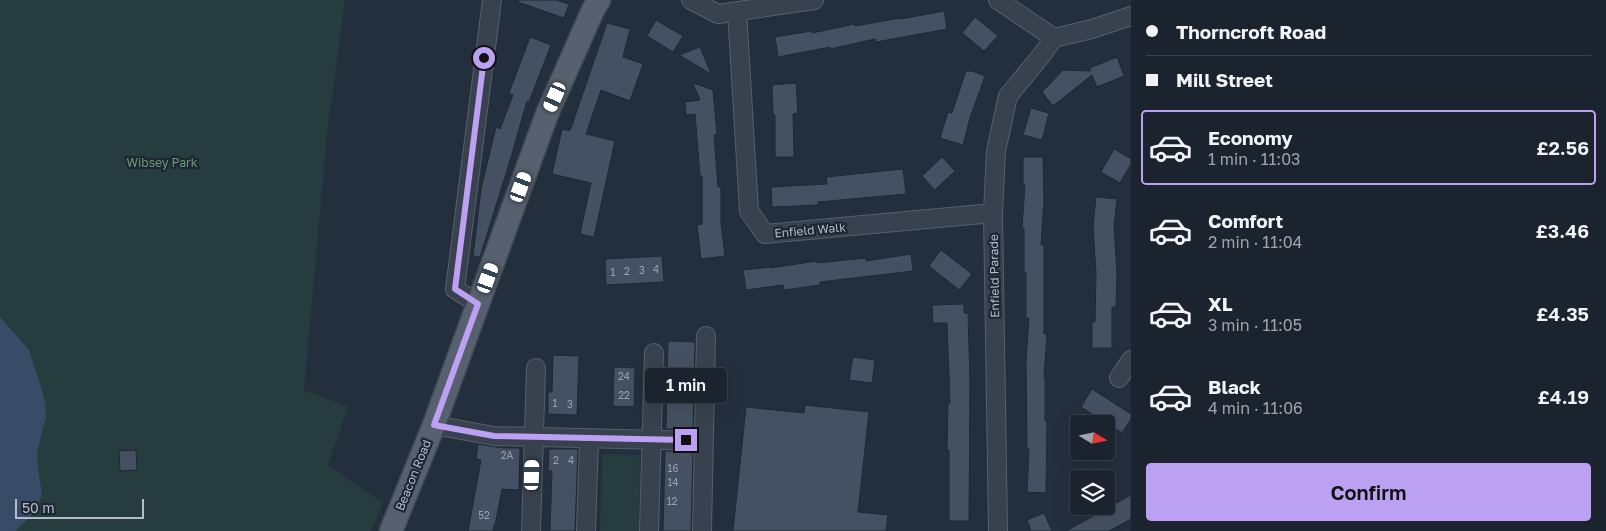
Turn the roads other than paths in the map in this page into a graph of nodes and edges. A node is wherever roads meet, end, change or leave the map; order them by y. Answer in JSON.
{"nodes":[{"id":1,"x":492,"y":0,"type":"edge"},
{"id":2,"x":599,"y":0,"type":"edge"},
{"id":3,"x":691,"y":0,"type":"edge"},
{"id":4,"x":814,"y":0,"type":"edge"},
{"id":5,"x":998,"y":0,"type":"edge"},
{"id":6,"x":737,"y":11,"type":"junction"},
{"id":7,"x":1131,"y":16,"type":"edge"},
{"id":8,"x":1054,"y":38,"type":"junction"},
{"id":9,"x":993,"y":213,"type":"junction"},
{"id":10,"x":478,"y":304,"type":"junction"},
{"id":11,"x":706,"y":336,"type":"dead end"},
{"id":12,"x":654,"y":353,"type":"dead end"},
{"id":13,"x":1131,"y":360,"type":"edge"},
{"id":14,"x":536,"y":368,"type":"dead end"},
{"id":15,"x":1119,"y":378,"type":"dead end"},
{"id":16,"x":434,"y":425,"type":"junction"},
{"id":17,"x":534,"y":438,"type":"junction"},
{"id":18,"x":588,"y":439,"type":"junction"},
{"id":19,"x":652,"y":440,"type":"junction"},
{"id":20,"x":704,"y":441,"type":"junction"},
{"id":21,"x":391,"y":531,"type":"edge"},
{"id":22,"x":531,"y":531,"type":"edge"},
{"id":23,"x":586,"y":531,"type":"edge"},
{"id":24,"x":649,"y":531,"type":"edge"},
{"id":25,"x":702,"y":531,"type":"edge"},
{"id":26,"x":998,"y":531,"type":"edge"}],
"edges":[{"from":1,"to":10,"type":"street"},
{"from":2,"to":10,"type":"main road","name":"Beacon Road"},
{"from":3,"to":6,"type":"street"},
{"from":4,"to":6,"type":"street"},
{"from":5,"to":8,"type":"street"},
{"from":6,"to":9,"type":"street","name":"Enfield Walk"},
{"from":7,"to":8,"type":"street"},
{"from":8,"to":9,"type":"street","name":"Enfield Parade"},
{"from":9,"to":26,"type":"street","name":"Enfield Parade"},
{"from":10,"to":16,"type":"main road","name":"Beacon Road"},
{"from":11,"to":20,"type":"street"},
{"from":12,"to":19,"type":"street"},
{"from":13,"to":15,"type":"street"},
{"from":14,"to":17,"type":"street"},
{"from":16,"to":17,"type":"street"},
{"from":16,"to":21,"type":"main road","name":"Beacon Road"},
{"from":17,"to":18,"type":"street"},
{"from":17,"to":22,"type":"street"},
{"from":18,"to":19,"type":"street"},
{"from":18,"to":23,"type":"street"},
{"from":19,"to":20,"type":"street"},
{"from":19,"to":24,"type":"street"},
{"from":20,"to":25,"type":"street"}]}
